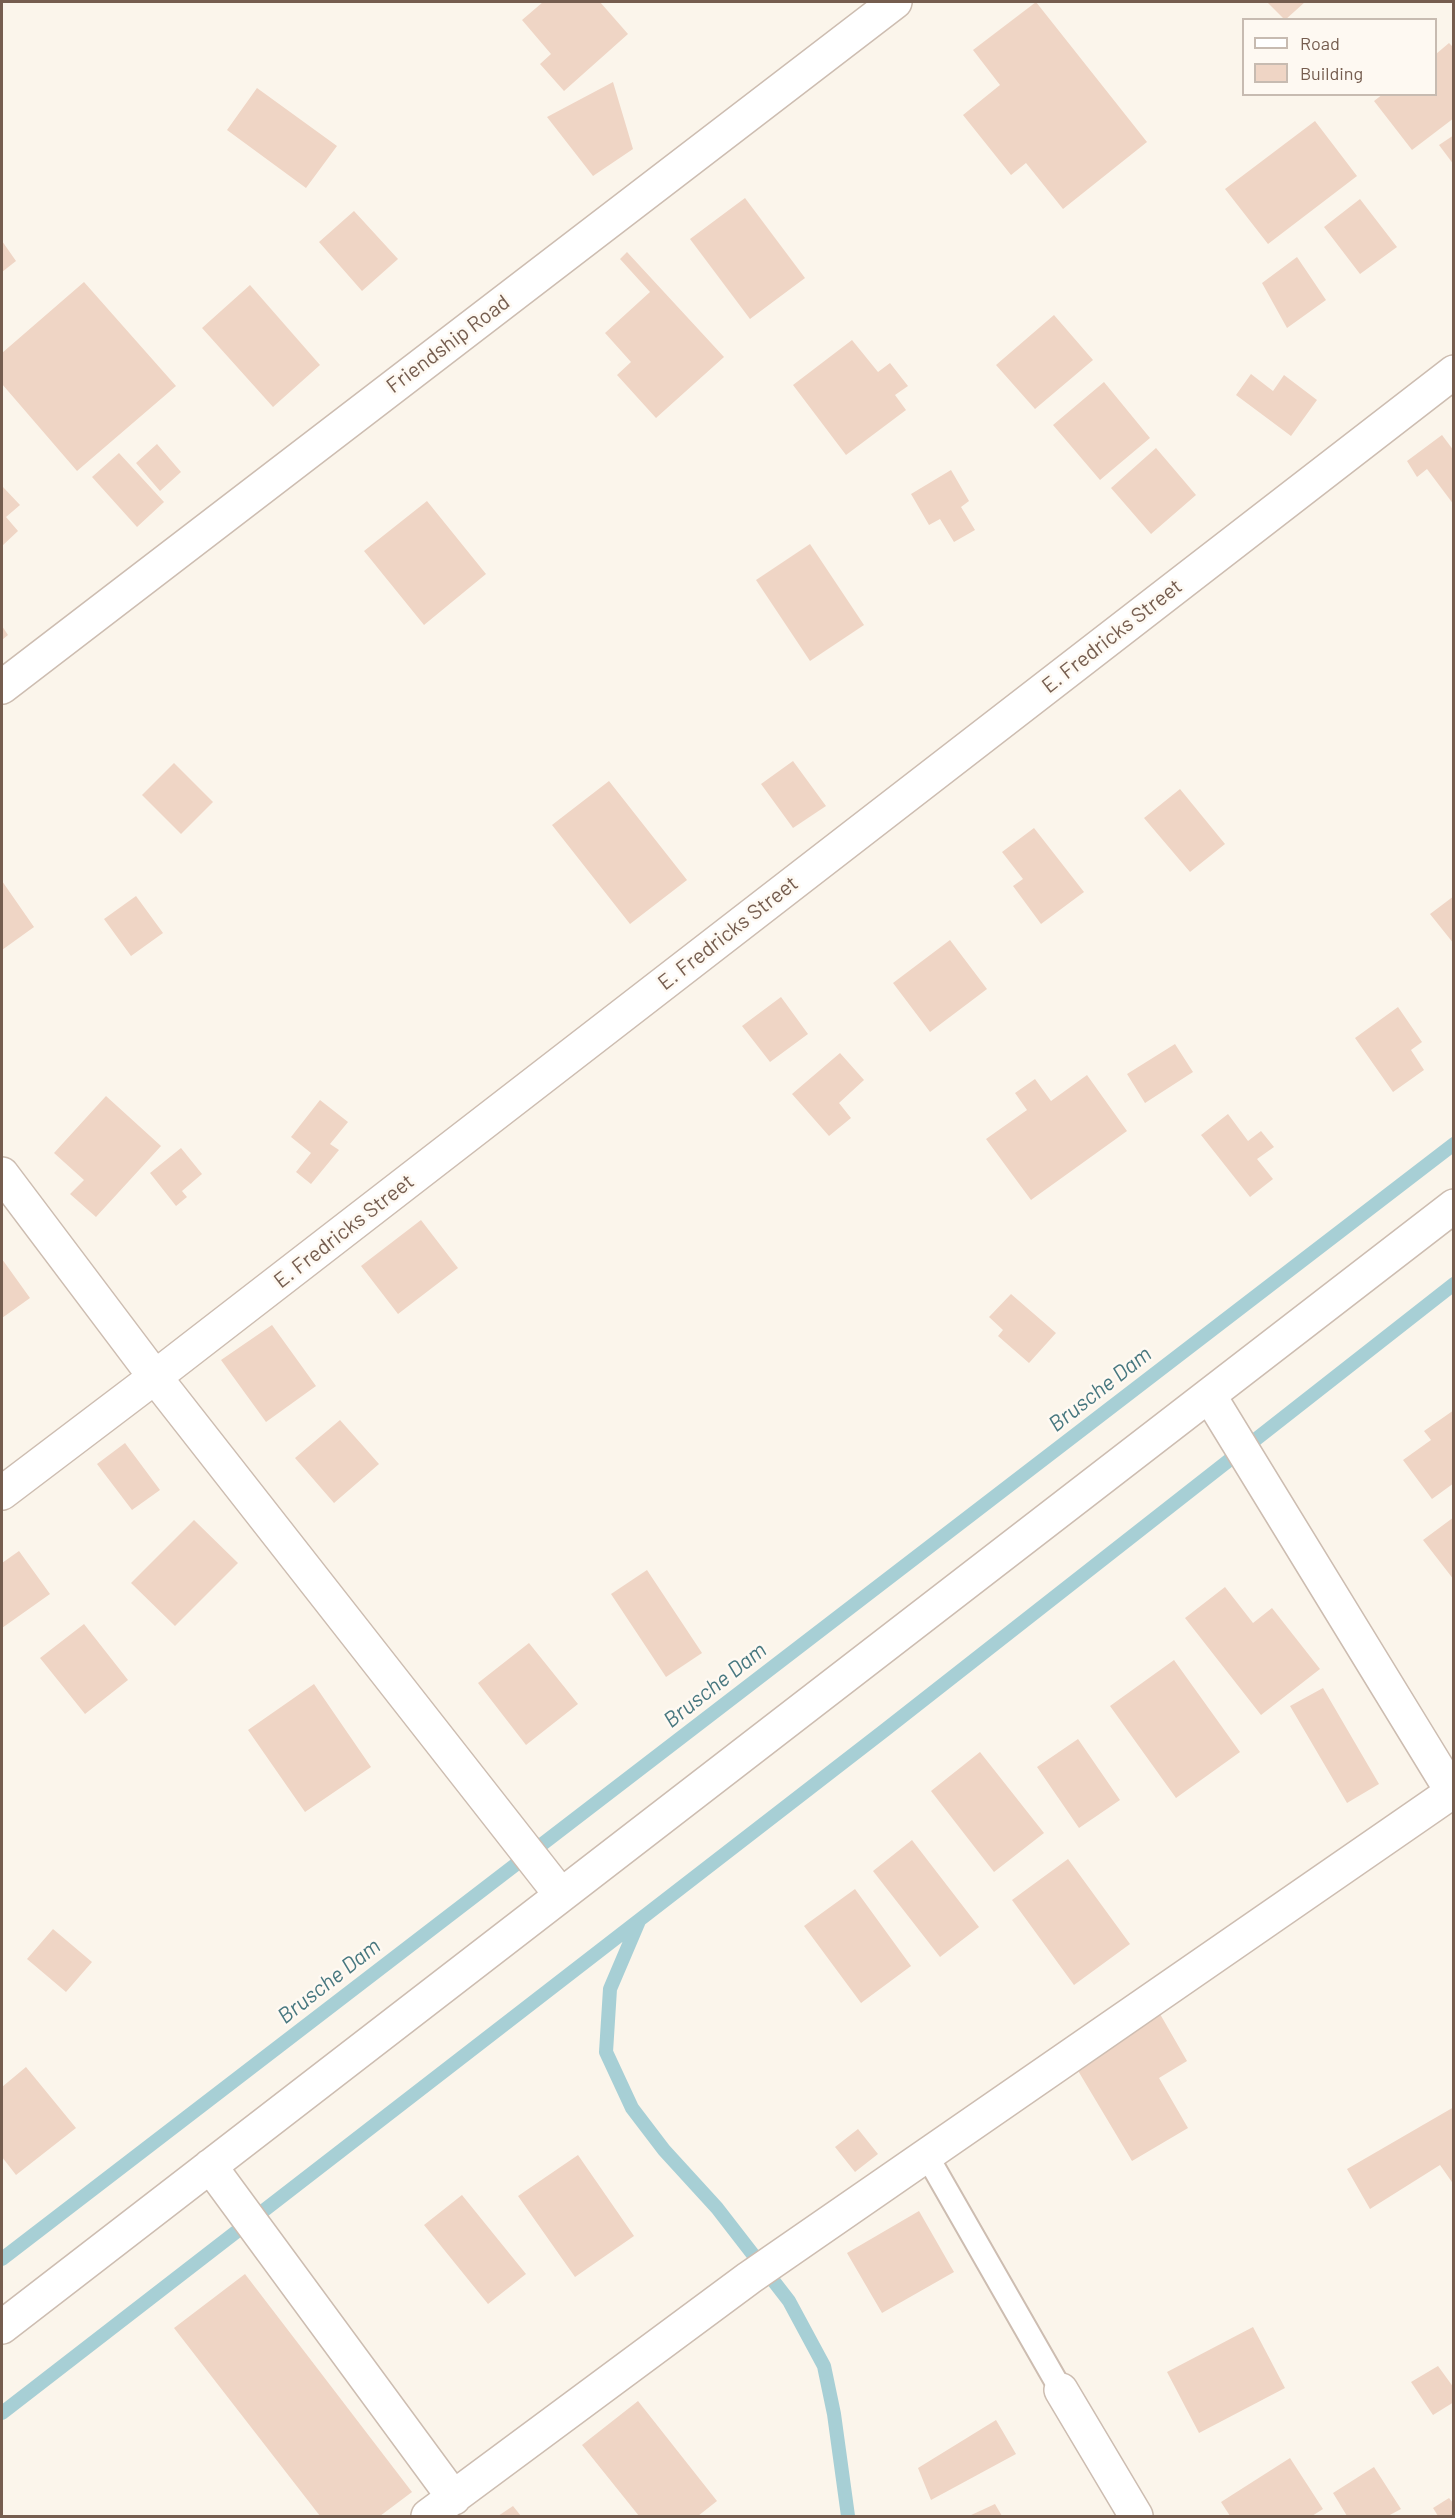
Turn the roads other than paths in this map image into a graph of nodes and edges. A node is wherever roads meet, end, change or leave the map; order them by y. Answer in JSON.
{"nodes":[{"id":1,"x":895,"y":2,"type":"edge"},
{"id":2,"x":1454,"y":372,"type":"edge"},
{"id":3,"x":2,"y":687,"type":"edge"},
{"id":4,"x":2,"y":1174,"type":"edge"},
{"id":5,"x":1454,"y":1206,"type":"edge"},
{"id":6,"x":155,"y":1377,"type":"junction"},
{"id":7,"x":1214,"y":1402,"type":"junction"},
{"id":8,"x":2,"y":1493,"type":"edge"},
{"id":9,"x":1453,"y":1794,"type":"edge"},
{"id":10,"x":561,"y":1895,"type":"junction"},
{"id":11,"x":927,"y":2156,"type":"junction"},
{"id":12,"x":210,"y":2166,"type":"junction"},
{"id":13,"x":2,"y":2327,"type":"edge"},
{"id":14,"x":1061,"y":2390,"type":"joint"},
{"id":15,"x":441,"y":2507,"type":"edge"},
{"id":16,"x":1136,"y":2517,"type":"edge"}],
"edges":[{"from":1,"to":3,"type":"street","name":"Friendship Road"},
{"from":2,"to":6,"type":"street","name":"E. Fredricks Street"},
{"from":4,"to":6,"type":"street"},
{"from":5,"to":7,"type":"street"},
{"from":6,"to":8,"type":"street","name":"E. Fredricks Street"},
{"from":6,"to":10,"type":"street"},
{"from":7,"to":9,"type":"street"},
{"from":7,"to":10,"type":"street"},
{"from":9,"to":11,"type":"street"},
{"from":10,"to":12,"type":"street"},
{"from":11,"to":14,"type":"lane"},
{"from":11,"to":15,"type":"street"},
{"from":12,"to":13,"type":"street"},
{"from":12,"to":15,"type":"street"},
{"from":14,"to":16,"type":"street"}]}
